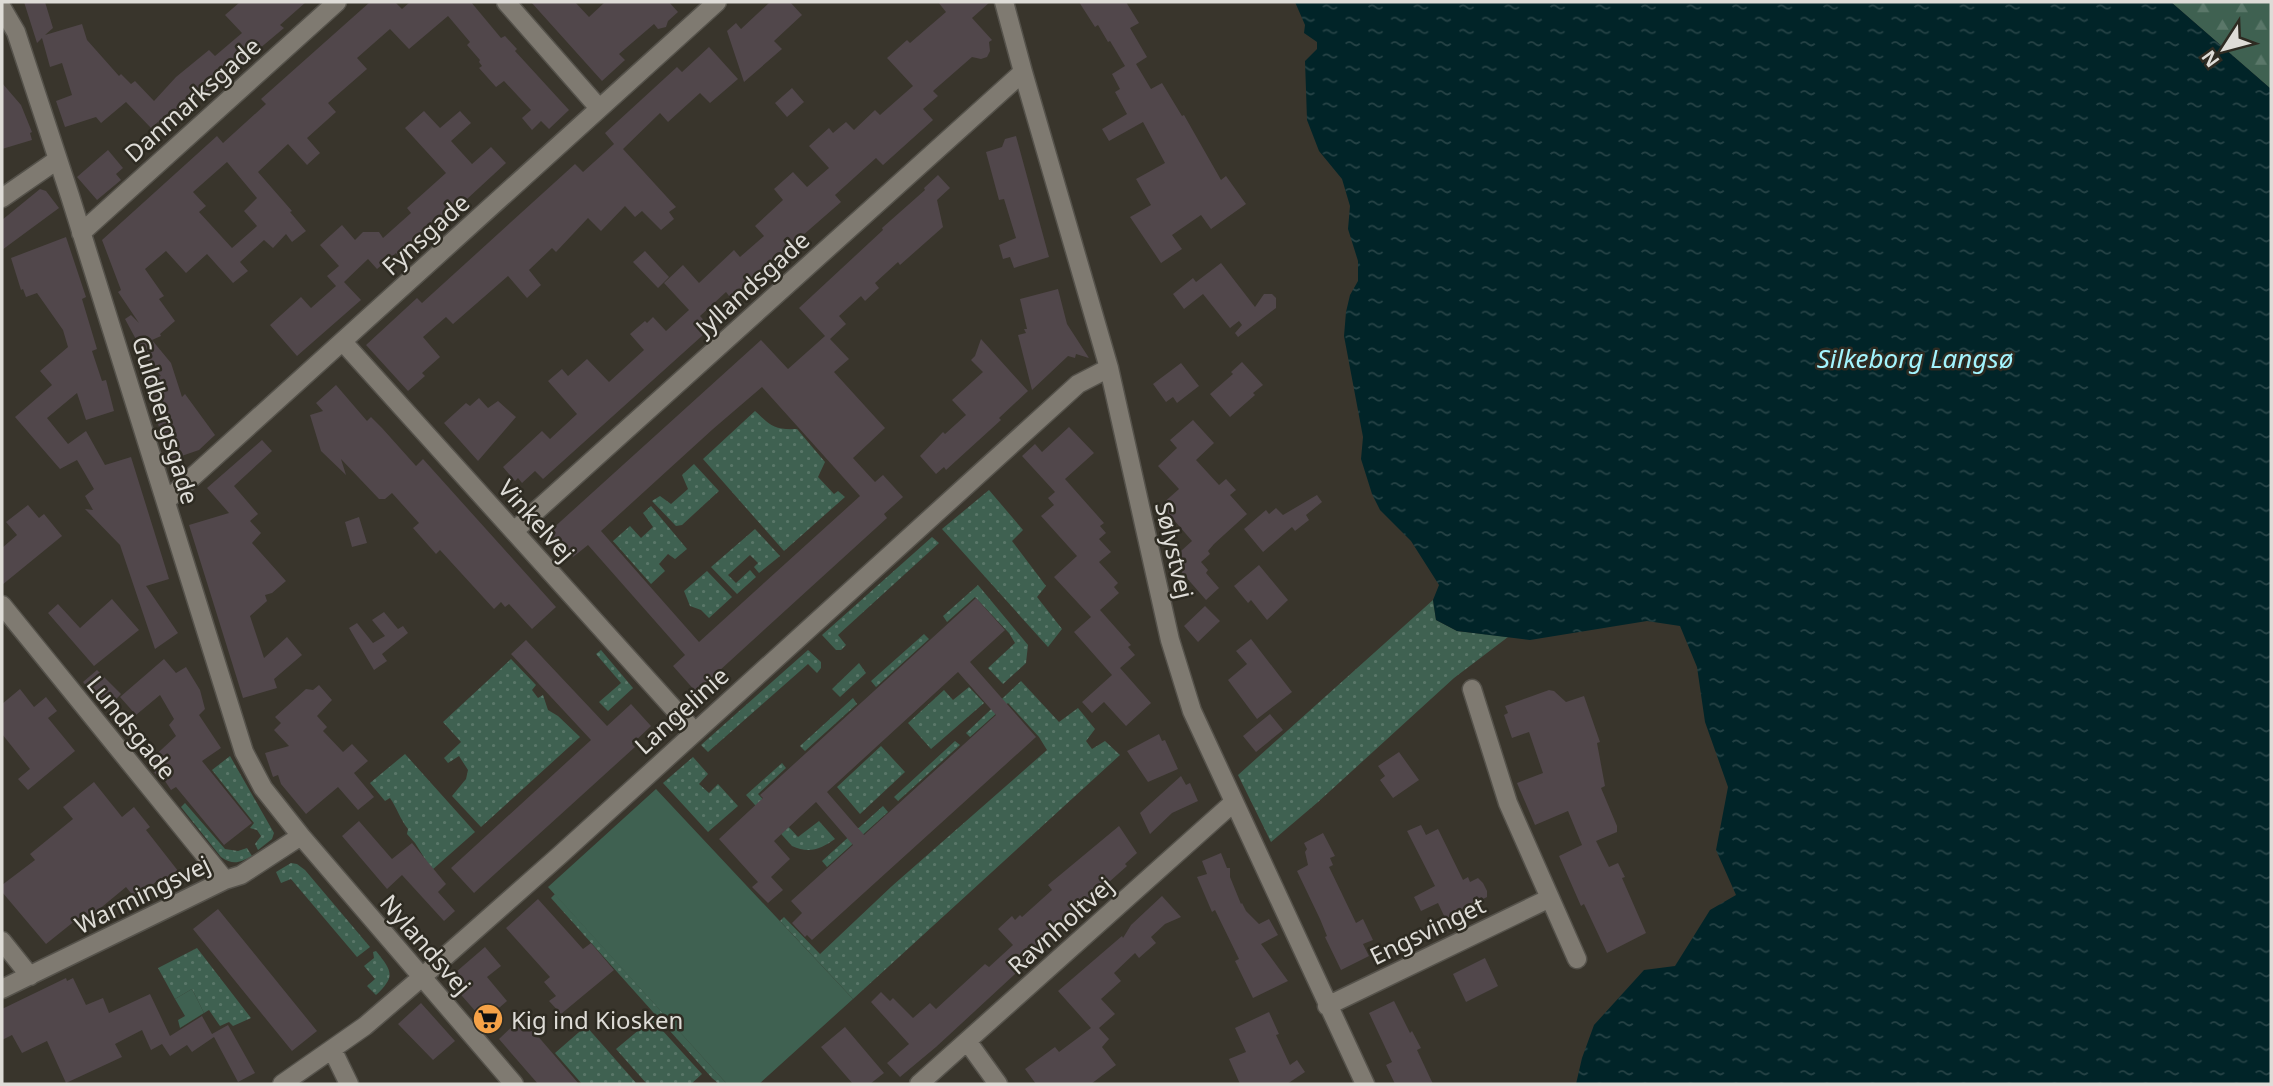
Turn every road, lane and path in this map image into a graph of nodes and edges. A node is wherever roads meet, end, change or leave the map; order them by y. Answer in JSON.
{"nodes":[{"id":1,"x":337,"y":2,"type":"edge"},
{"id":2,"x":506,"y":2,"type":"edge"},
{"id":3,"x":717,"y":2,"type":"edge"},
{"id":4,"x":1004,"y":2,"type":"edge"},
{"id":5,"x":2,"y":8,"type":"edge"},
{"id":6,"x":1023,"y":72,"type":"junction"},
{"id":7,"x":599,"y":108,"type":"junction"},
{"id":8,"x":57,"y":160,"type":"junction"},
{"id":9,"x":2,"y":198,"type":"edge"},
{"id":10,"x":81,"y":233,"type":"junction"},
{"id":11,"x":343,"y":342,"type":"junction"},
{"id":12,"x":1109,"y":368,"type":"junction"},
{"id":13,"x":166,"y":501,"type":"junction"},
{"id":14,"x":514,"y":531,"type":"junction"},
{"id":15,"x":2,"y":606,"type":"edge"},
{"id":16,"x":1472,"y":690,"type":"dead end"},
{"id":17,"x":694,"y":731,"type":"junction"},
{"id":18,"x":1234,"y":802,"type":"junction"},
{"id":19,"x":301,"y":836,"type":"junction"},
{"id":20,"x":225,"y":880,"type":"junction"},
{"id":21,"x":1548,"y":899,"type":"junction"},
{"id":22,"x":2,"y":941,"type":"edge"},
{"id":23,"x":1577,"y":959,"type":"dead end"},
{"id":24,"x":30,"y":976,"type":"junction"},
{"id":25,"x":422,"y":977,"type":"junction"},
{"id":26,"x":2,"y":989,"type":"edge"},
{"id":27,"x":1327,"y":1006,"type":"junction"},
{"id":28,"x":967,"y":1041,"type":"junction"},
{"id":29,"x":332,"y":1051,"type":"junction"},
{"id":30,"x":282,"y":1084,"type":"edge"},
{"id":31,"x":349,"y":1084,"type":"edge"},
{"id":32,"x":514,"y":1084,"type":"edge"},
{"id":33,"x":919,"y":1084,"type":"edge"},
{"id":34,"x":998,"y":1084,"type":"edge"},
{"id":35,"x":1365,"y":1084,"type":"edge"}],
"edges":[{"from":1,"to":10,"type":"street","name":"Danmarksgade"},
{"from":2,"to":7,"type":"street"},
{"from":3,"to":7,"type":"street","name":"Fynsgade"},
{"from":4,"to":6,"type":"street","name":"Sølystvej"},
{"from":5,"to":8,"type":"street","name":"Guldbergsgade"},
{"from":6,"to":12,"type":"street","name":"Sølystvej"},
{"from":6,"to":14,"type":"street","name":"Jyllandsgade"},
{"from":7,"to":11,"type":"street","name":"Fynsgade"},
{"from":8,"to":9,"type":"street"},
{"from":8,"to":10,"type":"street","name":"Guldbergsgade"},
{"from":10,"to":13,"type":"street","name":"Guldbergsgade"},
{"from":11,"to":13,"type":"street","name":"Fynsgade"},
{"from":11,"to":14,"type":"street","name":"Vinkelvej"},
{"from":12,"to":17,"type":"street","name":"Langelinie"},
{"from":12,"to":18,"type":"street","name":"Sølystvej"},
{"from":13,"to":19,"type":"street","name":"Guldbergsgade"},
{"from":14,"to":17,"type":"street","name":"Vinkelvej"},
{"from":15,"to":20,"type":"street","name":"Lundsgade"},
{"from":16,"to":21,"type":"street"},
{"from":17,"to":25,"type":"street","name":"Langelinie"},
{"from":18,"to":27,"type":"street","name":"Sølystvej"},
{"from":18,"to":28,"type":"street","name":"Ravnholtvej"},
{"from":19,"to":20,"type":"street","name":"Warmingsvej"},
{"from":19,"to":25,"type":"street","name":"Nylandsvej"},
{"from":20,"to":24,"type":"street","name":"Warmingsvej"},
{"from":21,"to":23,"type":"street"},
{"from":21,"to":27,"type":"street","name":"Engsvinget"},
{"from":22,"to":24,"type":"street"},
{"from":24,"to":26,"type":"street","name":"Warmingsvej"},
{"from":25,"to":29,"type":"street","name":"Langelinie"},
{"from":25,"to":32,"type":"street","name":"Nylandsvej"},
{"from":27,"to":35,"type":"street","name":"Sølystvej"},
{"from":28,"to":33,"type":"street","name":"Ravnholtvej"},
{"from":28,"to":34,"type":"street"},
{"from":29,"to":30,"type":"street","name":"Langelinie"},
{"from":29,"to":31,"type":"street"}]}
